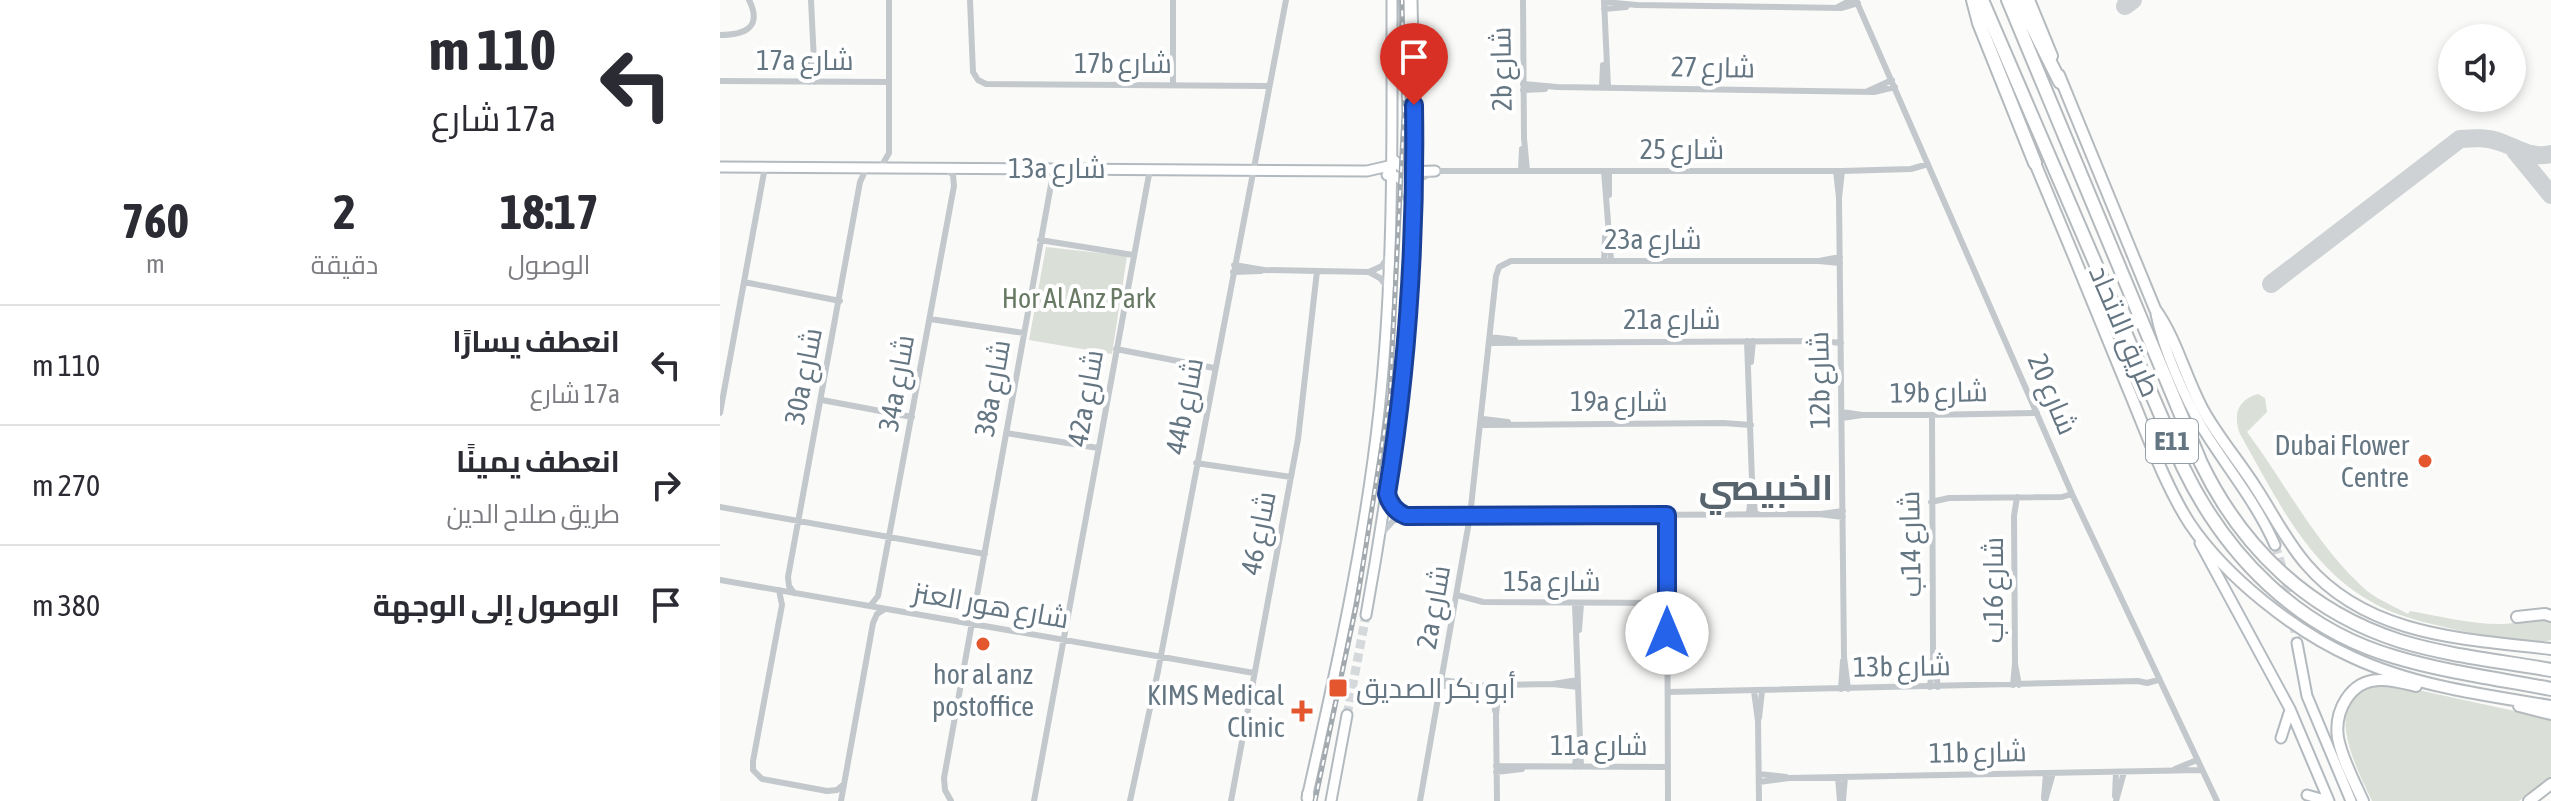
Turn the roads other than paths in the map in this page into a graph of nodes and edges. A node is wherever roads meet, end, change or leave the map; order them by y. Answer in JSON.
{"nodes":[{"id":1,"x":749,"y":0,"type":"edge"},
{"id":2,"x":811,"y":0,"type":"edge"},
{"id":3,"x":889,"y":0,"type":"edge"},
{"id":4,"x":970,"y":0,"type":"edge"},
{"id":5,"x":1173,"y":0,"type":"edge"},
{"id":6,"x":1284,"y":0,"type":"edge"},
{"id":7,"x":1392,"y":0,"type":"edge"},
{"id":8,"x":1405,"y":0,"type":"edge"},
{"id":9,"x":1412,"y":0,"type":"edge"},
{"id":10,"x":1523,"y":0,"type":"edge"},
{"id":11,"x":1973,"y":0,"type":"edge"},
{"id":12,"x":1982,"y":0,"type":"edge"},
{"id":13,"x":2008,"y":0,"type":"edge"},
{"id":14,"x":2019,"y":0,"type":"edge"},
{"id":15,"x":2029,"y":0,"type":"edge"},
{"id":16,"x":1855,"y":1,"type":"edge"},
{"id":17,"x":1760,"y":3,"type":"edge"},
{"id":18,"x":1768,"y":3,"type":"edge"},
{"id":19,"x":1604,"y":4,"type":"edge"},
{"id":20,"x":720,"y":35,"type":"edge"},
{"id":21,"x":720,"y":81,"type":"edge"},
{"id":22,"x":812,"y":82,"type":"junction"},
{"id":23,"x":889,"y":82,"type":"junction"},
{"id":24,"x":2060,"y":82,"type":"junction"},
{"id":25,"x":1894,"y":84,"type":"junction"},
{"id":26,"x":1173,"y":86,"type":"junction"},
{"id":27,"x":1268,"y":86,"type":"junction"},
{"id":28,"x":1523,"y":87,"type":"junction"},
{"id":29,"x":1605,"y":87,"type":"junction"},
{"id":30,"x":1414,"y":105,"type":"junction"},
{"id":31,"x":1382,"y":111,"type":"dead end"},
{"id":32,"x":1393,"y":120,"type":"junction"},
{"id":33,"x":1415,"y":152,"type":"junction"},
{"id":34,"x":889,"y":153,"type":"junction"},
{"id":35,"x":2035,"y":163,"type":"joint"},
{"id":36,"x":1928,"y":164,"type":"junction"},
{"id":37,"x":1393,"y":166,"type":"junction"},
{"id":38,"x":720,"y":167,"type":"edge"},
{"id":39,"x":765,"y":167,"type":"junction"},
{"id":40,"x":867,"y":167,"type":"junction"},
{"id":41,"x":881,"y":167,"type":"junction"},
{"id":42,"x":898,"y":167,"type":"junction"},
{"id":43,"x":945,"y":167,"type":"junction"},
{"id":44,"x":1052,"y":167,"type":"junction"},
{"id":45,"x":1148,"y":169,"type":"junction"},
{"id":46,"x":1252,"y":170,"type":"junction"},
{"id":47,"x":1435,"y":171,"type":"junction"},
{"id":48,"x":1524,"y":171,"type":"junction"},
{"id":49,"x":1607,"y":171,"type":"junction"},
{"id":50,"x":1839,"y":171,"type":"junction"},
{"id":51,"x":1415,"y":173,"type":"junction"},
{"id":52,"x":1415,"y":191,"type":"junction"},
{"id":53,"x":1040,"y":240,"type":"junction"},
{"id":54,"x":1390,"y":254,"type":"junction"},
{"id":55,"x":1133,"y":255,"type":"junction"},
{"id":56,"x":1840,"y":260,"type":"junction"},
{"id":57,"x":1607,"y":261,"type":"junction"},
{"id":58,"x":1233,"y":268,"type":"junction"},
{"id":59,"x":1317,"y":271,"type":"junction"},
{"id":60,"x":1369,"y":272,"type":"junction"},
{"id":61,"x":1496,"y":276,"type":"joint"},
{"id":62,"x":1409,"y":281,"type":"junction"},
{"id":63,"x":744,"y":282,"type":"junction"},
{"id":64,"x":1388,"y":288,"type":"junction"},
{"id":65,"x":840,"y":301,"type":"junction"},
{"id":66,"x":2155,"y":309,"type":"junction"},
{"id":67,"x":930,"y":319,"type":"junction"},
{"id":68,"x":1024,"y":333,"type":"junction"},
{"id":69,"x":1490,"y":340,"type":"junction"},
{"id":70,"x":1841,"y":340,"type":"junction"},
{"id":71,"x":1750,"y":341,"type":"junction"},
{"id":72,"x":1116,"y":349,"type":"junction"},
{"id":73,"x":1214,"y":368,"type":"junction"},
{"id":74,"x":723,"y":382,"type":"edge"},
{"id":75,"x":822,"y":400,"type":"junction"},
{"id":76,"x":2034,"y":405,"type":"junction"},
{"id":77,"x":720,"y":413,"type":"edge"},
{"id":78,"x":2017,"y":413,"type":"junction"},
{"id":79,"x":2037,"y":413,"type":"junction"},
{"id":80,"x":1842,"y":415,"type":"junction"},
{"id":81,"x":1929,"y":415,"type":"junction"},
{"id":82,"x":912,"y":417,"type":"junction"},
{"id":83,"x":1482,"y":422,"type":"junction"},
{"id":84,"x":1751,"y":422,"type":"junction"},
{"id":85,"x":1006,"y":433,"type":"junction"},
{"id":86,"x":1098,"y":448,"type":"junction"},
{"id":87,"x":1196,"y":463,"type":"junction"},
{"id":88,"x":1291,"y":477,"type":"junction"},
{"id":89,"x":2071,"y":491,"type":"junction"},
{"id":90,"x":1387,"y":494,"type":"junction"},
{"id":91,"x":2014,"y":497,"type":"junction"},
{"id":92,"x":1931,"y":499,"type":"junction"},
{"id":93,"x":720,"y":507,"type":"edge"},
{"id":94,"x":1752,"y":514,"type":"junction"},
{"id":95,"x":1843,"y":514,"type":"junction"},
{"id":96,"x":1667,"y":515,"type":"junction"},
{"id":97,"x":1406,"y":516,"type":"junction"},
{"id":98,"x":1470,"y":516,"type":"junction"},
{"id":99,"x":799,"y":521,"type":"junction"},
{"id":100,"x":2190,"y":524,"type":"junction"},
{"id":101,"x":889,"y":537,"type":"junction"},
{"id":102,"x":1380,"y":538,"type":"junction"},
{"id":103,"x":2275,"y":545,"type":"tunnel mouth"},
{"id":104,"x":985,"y":554,"type":"junction"},
{"id":105,"x":720,"y":580,"type":"edge"},
{"id":106,"x":779,"y":590,"type":"junction"},
{"id":107,"x":794,"y":593,"type":"junction"},
{"id":108,"x":1457,"y":599,"type":"junction"},
{"id":109,"x":1667,"y":603,"type":"junction"},
{"id":110,"x":1578,"y":604,"type":"junction"},
{"id":111,"x":870,"y":606,"type":"junction"},
{"id":112,"x":885,"y":609,"type":"junction"},
{"id":113,"x":1366,"y":615,"type":"tunnel mouth"},
{"id":114,"x":2551,"y":616,"type":"edge"},
{"id":115,"x":2517,"y":617,"type":"dead end"},
{"id":116,"x":972,"y":624,"type":"junction"},
{"id":117,"x":1063,"y":640,"type":"junction"},
{"id":118,"x":2297,"y":643,"type":"tunnel mouth"},
{"id":119,"x":2547,"y":647,"type":"edge"},
{"id":120,"x":1158,"y":656,"type":"junction"},
{"id":121,"x":2551,"y":670,"type":"edge"},
{"id":122,"x":2154,"y":672,"type":"junction"},
{"id":123,"x":1254,"y":673,"type":"junction"},
{"id":124,"x":2158,"y":680,"type":"junction"},
{"id":125,"x":2138,"y":681,"type":"junction"},
{"id":126,"x":1441,"y":683,"type":"junction"},
{"id":127,"x":1496,"y":684,"type":"junction"},
{"id":128,"x":1578,"y":684,"type":"junction"},
{"id":129,"x":2016,"y":685,"type":"junction"},
{"id":130,"x":1934,"y":687,"type":"junction"},
{"id":131,"x":2443,"y":687,"type":"junction"},
{"id":132,"x":1845,"y":689,"type":"junction"},
{"id":133,"x":2551,"y":689,"type":"edge"},
{"id":134,"x":1758,"y":691,"type":"junction"},
{"id":135,"x":1668,"y":692,"type":"junction"},
{"id":136,"x":2498,"y":698,"type":"junction"},
{"id":137,"x":2551,"y":706,"type":"edge"},
{"id":138,"x":2290,"y":709,"type":"junction"},
{"id":139,"x":2551,"y":714,"type":"edge"},
{"id":140,"x":1347,"y":715,"type":"tunnel mouth"},
{"id":141,"x":2281,"y":738,"type":"dead end"},
{"id":142,"x":2197,"y":760,"type":"junction"},
{"id":143,"x":1578,"y":767,"type":"junction"},
{"id":144,"x":1668,"y":767,"type":"junction"},
{"id":145,"x":1496,"y":769,"type":"junction"},
{"id":146,"x":2202,"y":770,"type":"junction"},
{"id":147,"x":2167,"y":771,"type":"junction"},
{"id":148,"x":2120,"y":772,"type":"junction"},
{"id":149,"x":2049,"y":773,"type":"junction"},
{"id":150,"x":1841,"y":777,"type":"junction"},
{"id":151,"x":1759,"y":778,"type":"junction"},
{"id":152,"x":844,"y":784,"type":"junction"},
{"id":153,"x":2551,"y":784,"type":"edge"},
{"id":154,"x":2307,"y":795,"type":"dead end"},
{"id":155,"x":1308,"y":799,"type":"edge"},
{"id":156,"x":841,"y":801,"type":"edge"},
{"id":157,"x":951,"y":801,"type":"edge"},
{"id":158,"x":1034,"y":801,"type":"edge"},
{"id":159,"x":1130,"y":801,"type":"edge"},
{"id":160,"x":1231,"y":801,"type":"edge"},
{"id":161,"x":1331,"y":801,"type":"edge"},
{"id":162,"x":1420,"y":801,"type":"edge"},
{"id":163,"x":1497,"y":801,"type":"edge"},
{"id":164,"x":1668,"y":801,"type":"edge"},
{"id":165,"x":1759,"y":801,"type":"edge"},
{"id":166,"x":1842,"y":801,"type":"edge"},
{"id":167,"x":2045,"y":801,"type":"edge"},
{"id":168,"x":2116,"y":801,"type":"edge"},
{"id":169,"x":2217,"y":801,"type":"edge"},
{"id":170,"x":2328,"y":801,"type":"edge"},
{"id":171,"x":2351,"y":801,"type":"edge"},
{"id":172,"x":2362,"y":801,"type":"edge"},
{"id":173,"x":2529,"y":801,"type":"edge"}],
"edges":[{"from":1,"to":20,"type":"street"},
{"from":2,"to":22,"type":"street"},
{"from":3,"to":23,"type":"street"},
{"from":4,"to":26,"type":"street","name":"17b شارع"},
{"from":5,"to":26,"type":"street"},
{"from":6,"to":27,"type":"street","name":"44b شارع"},
{"from":7,"to":32,"type":"main road"},
{"from":8,"to":30,"type":"main road"},
{"from":9,"to":30,"type":"main road"},
{"from":10,"to":28,"type":"street","name":"2b شارع"},
{"from":11,"to":35,"type":"highway"},
{"from":12,"to":133,"type":"highway","name":"طريق الاتحاد","number":"E11"},
{"from":13,"to":121,"type":"highway","name":"طريق الاتحاد","number":"E11"},
{"from":14,"to":24,"type":"highway"},
{"from":15,"to":24,"type":"main road","name":"طريق الاتحاد"},
{"from":16,"to":18,"type":"street"},
{"from":16,"to":25,"type":"street","name":"شارع 20"},
{"from":17,"to":18,"type":"street"},
{"from":17,"to":19,"type":"street"},
{"from":19,"to":29,"type":"street"},
{"from":21,"to":22,"type":"street","name":"17a شارع"},
{"from":22,"to":23,"type":"street","name":"17a شارع"},
{"from":23,"to":34,"type":"street"},
{"from":24,"to":66,"type":"main road","name":"طريق الاتحاد"},
{"from":25,"to":29,"type":"street","name":"شارع 27"},
{"from":25,"to":36,"type":"street","name":"شارع 20"},
{"from":26,"to":27,"type":"street","name":"17b شارع"},
{"from":27,"to":46,"type":"street","name":"44b شارع"},
{"from":28,"to":29,"type":"street","name":"شارع 27"},
{"from":28,"to":48,"type":"street","name":"2b شارع"},
{"from":30,"to":33,"type":"main road"},
{"from":31,"to":32,"type":"main road"},
{"from":32,"to":37,"type":"main road"},
{"from":33,"to":47,"type":"street"},
{"from":33,"to":51,"type":"main road"},
{"from":34,"to":41,"type":"street"},
{"from":34,"to":42,"type":"street"},
{"from":35,"to":100,"type":"main road"},
{"from":36,"to":50,"type":"street","name":"شارع 25"},
{"from":36,"to":76,"type":"street","name":"شارع 20"},
{"from":37,"to":46,"type":"main road","name":"13a شارع"},
{"from":37,"to":51,"type":"main road"},
{"from":37,"to":54,"type":"main road"},
{"from":37,"to":62,"type":"main road"},
{"from":38,"to":39,"type":"main road","name":"13a شارع"},
{"from":39,"to":40,"type":"main road","name":"13a شارع"},
{"from":39,"to":63,"type":"street"},
{"from":40,"to":41,"type":"main road","name":"13a شارع"},
{"from":40,"to":65,"type":"street","name":"30a شارع"},
{"from":41,"to":42,"type":"main road","name":"13a شارع"},
{"from":42,"to":43,"type":"main road","name":"13a شارع"},
{"from":43,"to":44,"type":"main road","name":"13a شارع"},
{"from":43,"to":67,"type":"street","name":"34a شارع"},
{"from":44,"to":45,"type":"main road","name":"13a شارع"},
{"from":44,"to":53,"type":"street","name":"38a شارع"},
{"from":45,"to":46,"type":"main road","name":"13a شارع"},
{"from":45,"to":55,"type":"street","name":"42a شارع"},
{"from":46,"to":58,"type":"street","name":"44b شارع"},
{"from":47,"to":48,"type":"street","name":"شارع 25"},
{"from":47,"to":51,"type":"main road"},
{"from":47,"to":52,"type":"street"},
{"from":48,"to":49,"type":"street","name":"شارع 25"},
{"from":49,"to":50,"type":"street","name":"شارع 25"},
{"from":49,"to":57,"type":"street"},
{"from":50,"to":56,"type":"street","name":"12b شارع"},
{"from":51,"to":52,"type":"main road"},
{"from":52,"to":62,"type":"main road"},
{"from":53,"to":55,"type":"street"},
{"from":53,"to":68,"type":"street","name":"38a شارع"},
{"from":54,"to":60,"type":"street"},
{"from":54,"to":64,"type":"main road"},
{"from":55,"to":72,"type":"street","name":"42a شارع"},
{"from":56,"to":57,"type":"street","name":"23a شارع"},
{"from":56,"to":70,"type":"street","name":"12b شارع"},
{"from":57,"to":61,"type":"street","name":"23a شارع"},
{"from":58,"to":59,"type":"street"},
{"from":58,"to":73,"type":"street","name":"44b شارع"},
{"from":59,"to":60,"type":"street"},
{"from":59,"to":88,"type":"street","name":"شارع 46"},
{"from":60,"to":64,"type":"street"},
{"from":61,"to":69,"type":"street","name":"2a شارع"},
{"from":62,"to":90,"type":"main road"},
{"from":63,"to":65,"type":"street"},
{"from":63,"to":74,"type":"street"},
{"from":64,"to":155,"type":"main road"},
{"from":65,"to":75,"type":"street","name":"30a شارع"},
{"from":66,"to":103,"type":"main road","name":"طريق الاتحاد"},
{"from":66,"to":119,"type":"main road"},
{"from":67,"to":68,"type":"street"},
{"from":67,"to":82,"type":"street","name":"34a شارع"},
{"from":68,"to":85,"type":"street","name":"38a شارع"},
{"from":69,"to":71,"type":"street","name":"21a شارع"},
{"from":69,"to":83,"type":"street","name":"2a شارع"},
{"from":70,"to":71,"type":"street","name":"21a شارع"},
{"from":70,"to":80,"type":"street","name":"12b شارع"},
{"from":71,"to":84,"type":"street"},
{"from":72,"to":73,"type":"street"},
{"from":72,"to":86,"type":"street","name":"42a شارع"},
{"from":73,"to":87,"type":"street","name":"44b شارع"},
{"from":74,"to":77,"type":"street"},
{"from":75,"to":82,"type":"street"},
{"from":75,"to":99,"type":"street","name":"30a شارع"},
{"from":76,"to":78,"type":"street","name":"19b شارع"},
{"from":76,"to":79,"type":"street","name":"شارع 20"},
{"from":78,"to":79,"type":"street","name":"19b شارع"},
{"from":78,"to":81,"type":"street","name":"19b شارع"},
{"from":79,"to":89,"type":"street","name":"شارع 20"},
{"from":80,"to":81,"type":"street","name":"19b شارع"},
{"from":80,"to":95,"type":"street","name":"12b شارع"},
{"from":81,"to":92,"type":"street","name":"شارع 14ب"},
{"from":82,"to":101,"type":"street","name":"34a شارع"},
{"from":83,"to":84,"type":"street","name":"19a شارع"},
{"from":83,"to":98,"type":"street","name":"2a شارع"},
{"from":84,"to":94,"type":"street"},
{"from":85,"to":86,"type":"street"},
{"from":85,"to":104,"type":"street","name":"38a شارع"},
{"from":86,"to":117,"type":"street","name":"42a شارع"},
{"from":87,"to":88,"type":"street"},
{"from":87,"to":120,"type":"street","name":"44b شارع"},
{"from":88,"to":123,"type":"street","name":"شارع 46"},
{"from":89,"to":91,"type":"street"},
{"from":89,"to":122,"type":"street","name":"شارع 20"},
{"from":90,"to":97,"type":"street"},
{"from":90,"to":102,"type":"main road"},
{"from":91,"to":92,"type":"street"},
{"from":91,"to":129,"type":"street","name":"شارع 16ب"},
{"from":92,"to":130,"type":"street","name":"شارع 14ب"},
{"from":93,"to":99,"type":"street"},
{"from":94,"to":95,"type":"street"},
{"from":94,"to":96,"type":"street"},
{"from":95,"to":132,"type":"street","name":"12b شارع"},
{"from":96,"to":98,"type":"street"},
{"from":96,"to":109,"type":"street"},
{"from":97,"to":98,"type":"street"},
{"from":97,"to":102,"type":"street"},
{"from":98,"to":108,"type":"street","name":"2a شارع"},
{"from":99,"to":101,"type":"street"},
{"from":99,"to":107,"type":"street","name":"30a شارع"},
{"from":100,"to":131,"type":"main road"},
{"from":100,"to":138,"type":"main road"},
{"from":101,"to":104,"type":"street"},
{"from":101,"to":111,"type":"street","name":"34a شارع"},
{"from":102,"to":113,"type":"main road"},
{"from":104,"to":116,"type":"street","name":"38a شارع"},
{"from":105,"to":106,"type":"street","name":"شارع هور العنز"},
{"from":106,"to":107,"type":"street","name":"شارع هور العنز"},
{"from":106,"to":152,"type":"street"},
{"from":107,"to":111,"type":"street","name":"شارع هور العنز"},
{"from":108,"to":110,"type":"street","name":"15a شارع"},
{"from":108,"to":126,"type":"street","name":"2a شارع"},
{"from":109,"to":110,"type":"street","name":"15a شارع"},
{"from":109,"to":135,"type":"street"},
{"from":110,"to":128,"type":"street"},
{"from":111,"to":112,"type":"street","name":"شارع هور العنز"},
{"from":112,"to":116,"type":"street","name":"شارع هور العنز"},
{"from":112,"to":152,"type":"street"},
{"from":114,"to":115,"type":"main road"},
{"from":116,"to":117,"type":"street","name":"شارع هور العنز"},
{"from":116,"to":157,"type":"street","name":"38a شارع"},
{"from":117,"to":120,"type":"street","name":"شارع هور العنز"},
{"from":117,"to":158,"type":"street","name":"42a شارع"},
{"from":118,"to":171,"type":"main road"},
{"from":120,"to":123,"type":"street","name":"شارع هور العنز"},
{"from":120,"to":159,"type":"street"},
{"from":122,"to":124,"type":"street","name":"شارع 20"},
{"from":122,"to":125,"type":"street","name":"13b شارع"},
{"from":123,"to":160,"type":"street","name":"شارع 46"},
{"from":124,"to":125,"type":"street","name":"13b شارع"},
{"from":124,"to":142,"type":"street","name":"شارع 20"},
{"from":125,"to":129,"type":"street","name":"13b شارع"},
{"from":126,"to":127,"type":"street"},
{"from":126,"to":162,"type":"street","name":"2a شارع"},
{"from":127,"to":128,"type":"street"},
{"from":127,"to":145,"type":"street"},
{"from":128,"to":143,"type":"street"},
{"from":129,"to":130,"type":"street","name":"13b شارع"},
{"from":130,"to":132,"type":"street","name":"13b شارع"},
{"from":131,"to":136,"type":"main road"},
{"from":131,"to":172,"type":"main road"},
{"from":132,"to":134,"type":"street","name":"13b شارع"},
{"from":134,"to":135,"type":"street","name":"13b شارع"},
{"from":134,"to":151,"type":"street"},
{"from":135,"to":144,"type":"street"},
{"from":136,"to":137,"type":"main road"},
{"from":136,"to":139,"type":"main road"},
{"from":138,"to":141,"type":"main road"},
{"from":138,"to":170,"type":"main road"},
{"from":140,"to":161,"type":"main road"},
{"from":142,"to":146,"type":"street","name":"شارع 20"},
{"from":142,"to":147,"type":"street","name":"11b شارع"},
{"from":143,"to":144,"type":"street","name":"11a شارع"},
{"from":143,"to":145,"type":"street","name":"11a شارع"},
{"from":144,"to":164,"type":"street"},
{"from":145,"to":163,"type":"street"},
{"from":146,"to":147,"type":"street","name":"11b شارع"},
{"from":146,"to":169,"type":"street","name":"شارع 20"},
{"from":147,"to":148,"type":"street","name":"11b شارع"},
{"from":148,"to":149,"type":"street","name":"11b شارع"},
{"from":148,"to":168,"type":"street"},
{"from":149,"to":150,"type":"street","name":"11b شارع"},
{"from":149,"to":167,"type":"street"},
{"from":150,"to":151,"type":"street","name":"11b شارع"},
{"from":150,"to":166,"type":"street"},
{"from":151,"to":165,"type":"street"},
{"from":152,"to":156,"type":"street"},
{"from":153,"to":173,"type":"main road"},
{"from":154,"to":170,"type":"main road"}]}
